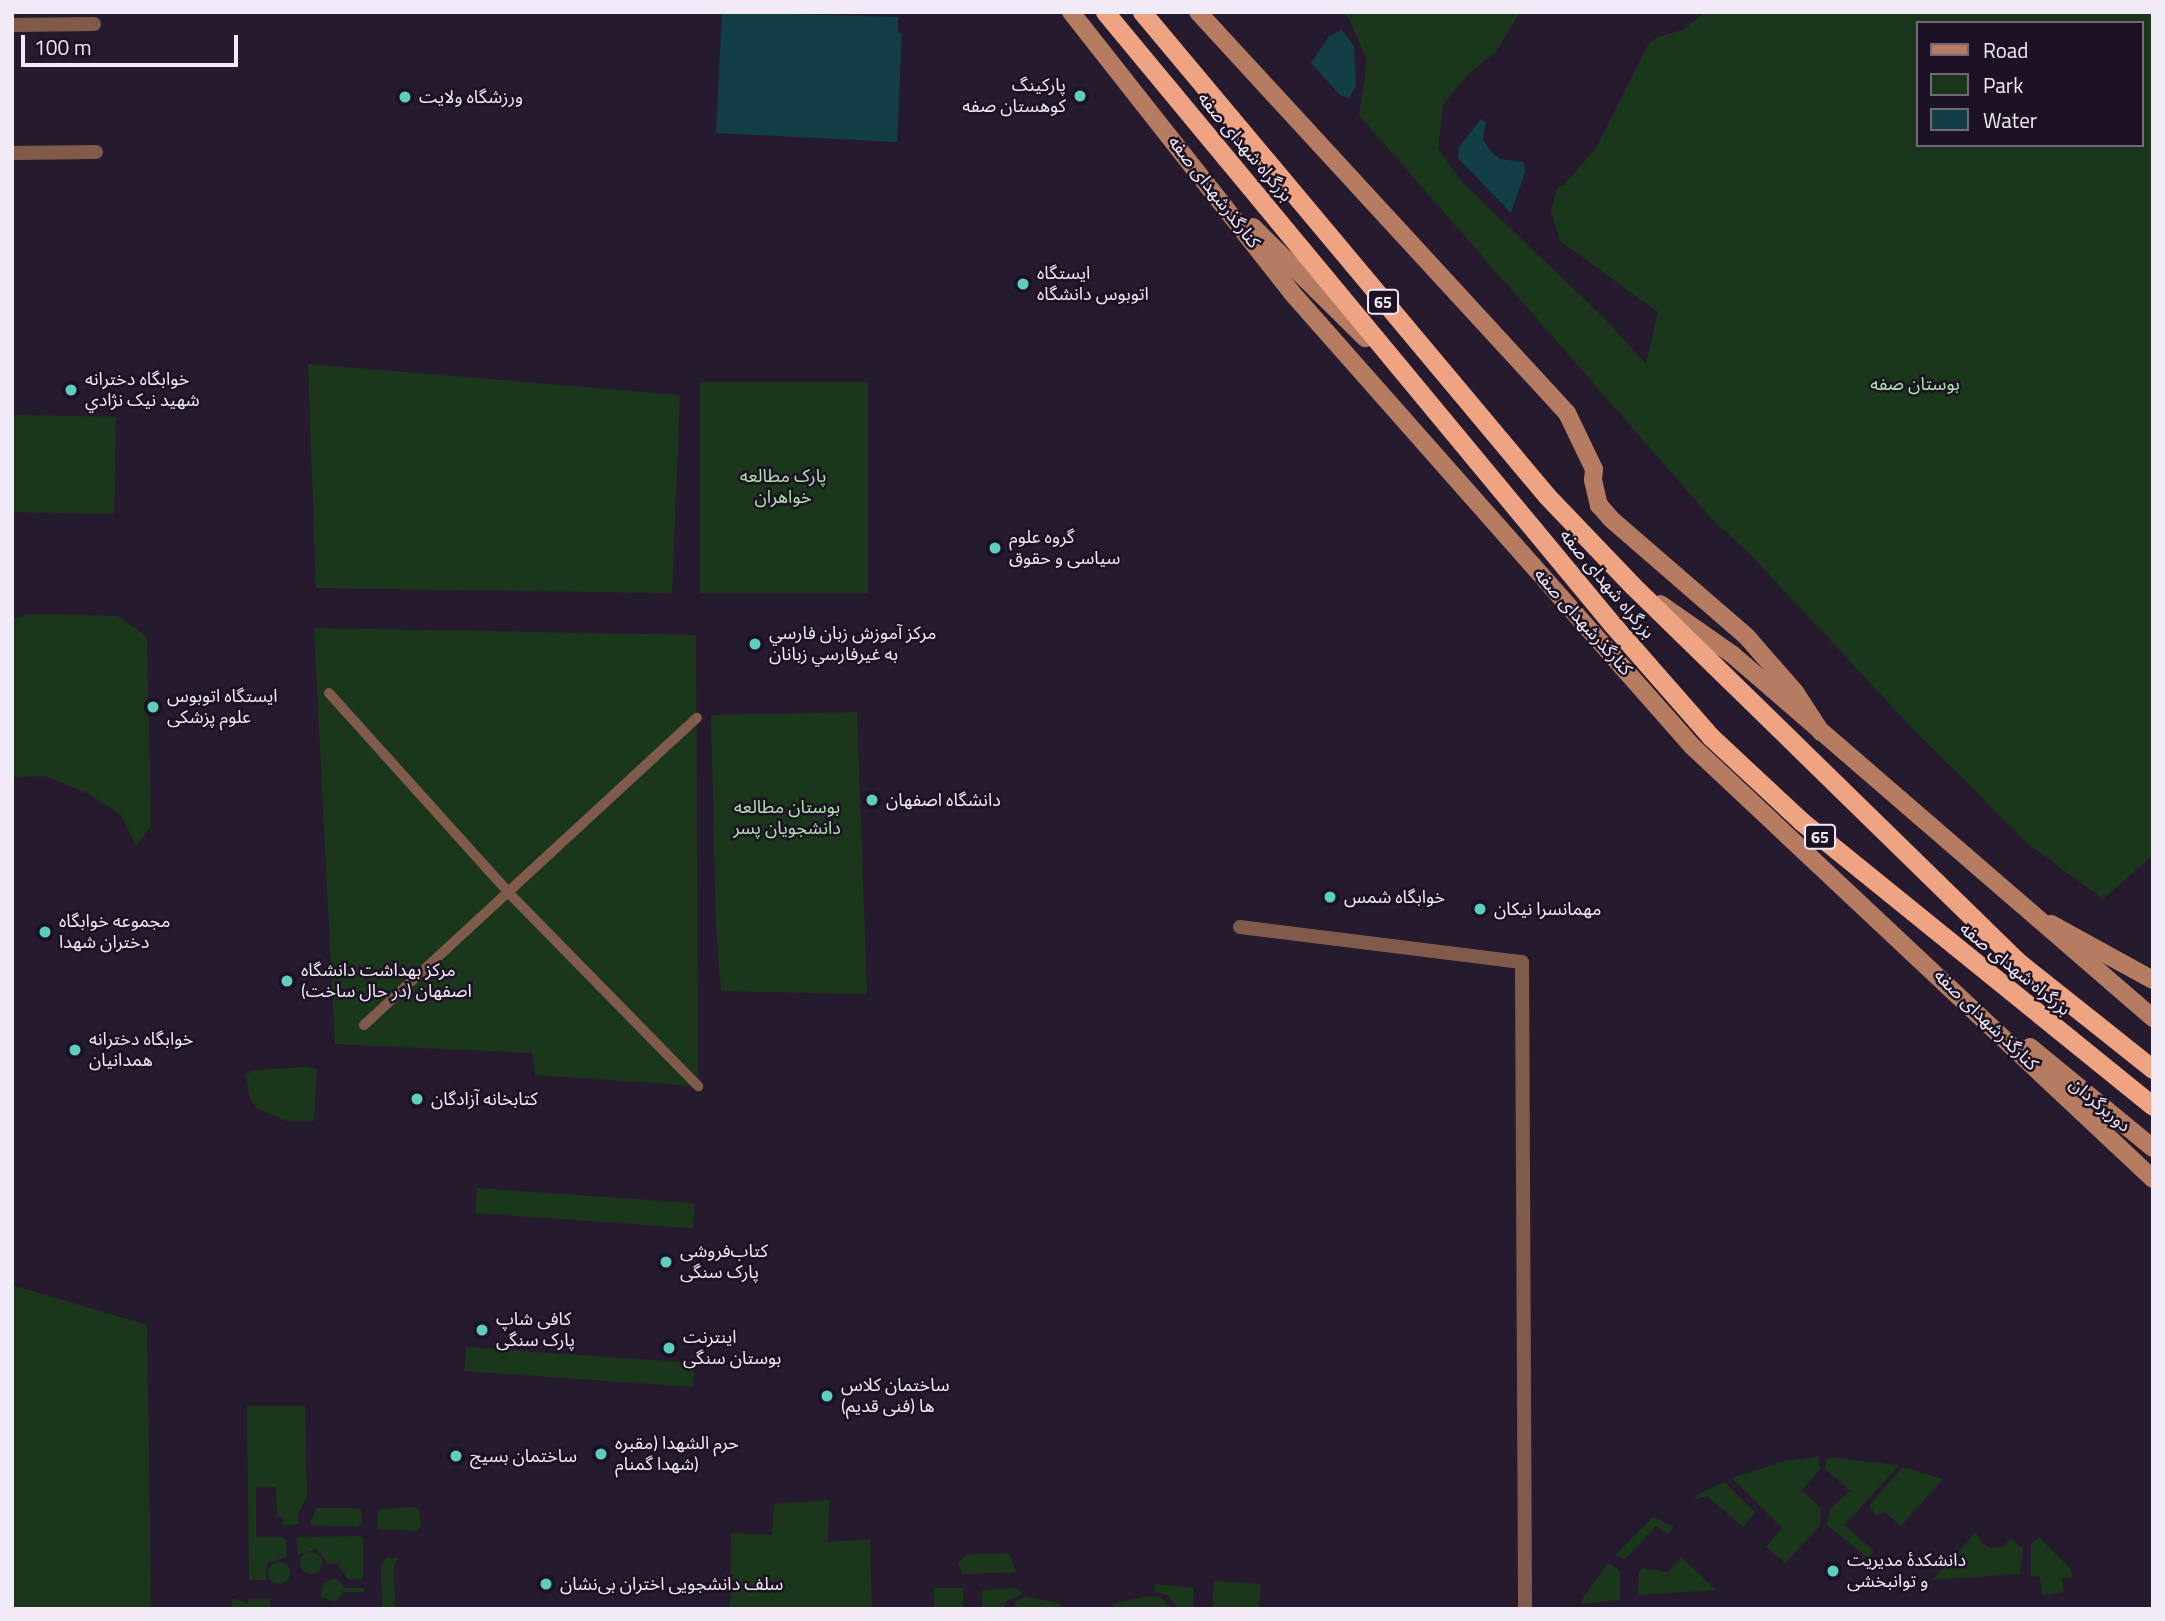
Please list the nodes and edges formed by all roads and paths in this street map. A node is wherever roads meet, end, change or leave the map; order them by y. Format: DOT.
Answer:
graph roads {
  1 [pos="1071,12"];
  2 [pos="1080,12"];
  3 [pos="1105,12"];
  4 [pos="1142,12"];
  5 [pos="1198,12"];
  6 [pos="94,24"];
  7 [pos="12,25"];
  8 [pos="96,152"];
  9 [pos="12,153"];
  10 [pos="1185,156"];
  11 [pos="1201,175"];
  12 [pos="1446,423"];
  13 [pos="1632,585"];
  14 [pos="329,694"];
  15 [pos="697,718"];
  16 [pos="1821,732"];
  17 [pos="508,892"];
  18 [pos="2026,911"];
  19 [pos="1240,927"];
  20 [pos="1917,954"];
  21 [pos="2148,976"];
  22 [pos="2153,1018"];
  23 [pos="364,1025"];
  24 [pos="2153,1069"];
  25 [pos="698,1086"];
  26 [pos="2153,1106"];
  27 [pos="2153,1148"];
  28 [pos="2153,1179"];
  29 [pos="1525,1609"];
  1 -- 10 [label="main road, کنارگذرشهدای صفه"];
  2 -- 10 [label="main road"];
  3 -- 12 [label="highway, بزرگراه شهدای صفه / 65"];
  4 -- 13 [label="highway, بزرگراه شهدای صفه / 65"];
  5 -- 16 [label="main road"];
  6 -- 7 [label="street"];
  8 -- 9 [label="street"];
  10 -- 11 [label="main road, کنارگذرشهدای صفه"];
  11 -- 12 [label="main road"];
  11 -- 20 [label="main road, کنارگذرشهدای صفه"];
  12 -- 26 [label="highway, بزرگراه شهدای صفه / 65"];
  13 -- 16 [label="main road"];
  13 -- 24 [label="highway, بزرگراه شهدای صفه / 65"];
  14 -- 17 [label="street"];
  15 -- 17 [label="street"];
  16 -- 18 [label="main road"];
  17 -- 23 [label="street"];
  17 -- 25 [label="street"];
  18 -- 21 [label="main road"];
  18 -- 22 [label="main road"];
  19 -- 29 [label="street"];
  20 -- 27 [label="main road, دوربرگردان"];
  20 -- 28 [label="main road, کنارگذرشهدای صفه"];
}
